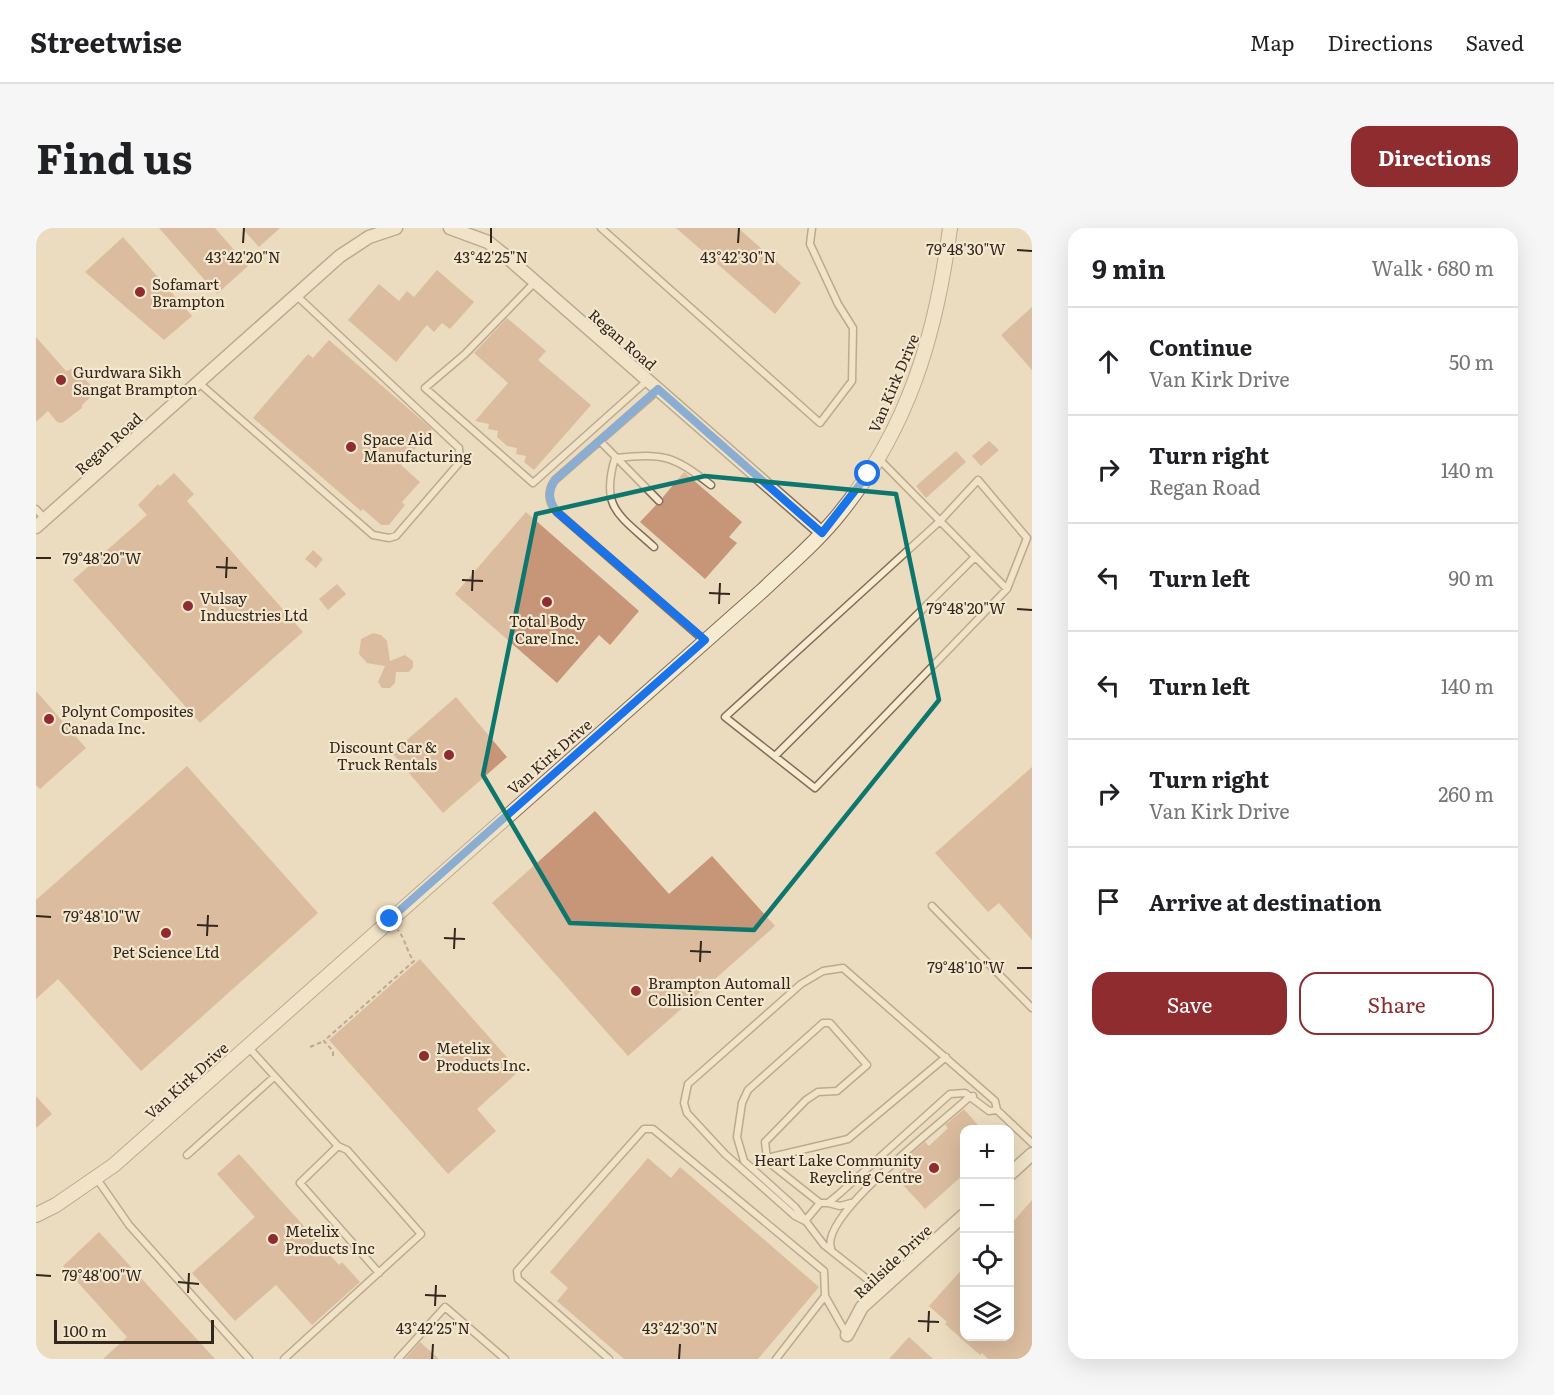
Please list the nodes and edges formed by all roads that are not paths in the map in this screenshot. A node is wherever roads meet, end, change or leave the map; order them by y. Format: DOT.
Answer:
graph roads {
  1 [pos="396,228"];
  2 [pos="450,228"];
  3 [pos="601,228"];
  4 [pos="812,228"];
  5 [pos="950,228"];
  6 [pos="535,281"];
  7 [pos="297,296"];
  8 [pos="648,380"];
  9 [pos="200,383"];
  10 [pos="658,389"];
  11 [pos="600,441"];
  12 [pos="615,458"];
  13 [pos="877,458"];
  14 [pos="711,485"];
  15 [pos="659,501"];
  16 [pos="36,509"];
  17 [pos="940,521"];
  18 [pos="41,523"];
  19 [pos="822,533"];
  20 [pos="654,547"];
  21 [pos="975,557"];
  22 [pos="1007,590"];
  23 [pos="705,640"];
  24 [pos="775,756"];
  25 [pos="932,906"];
  26 [pos="1032,1008"];
  27 [pos="248,1047"];
  28 [pos="946,1057"];
  29 [pos="274,1077"];
  30 [pos="973,1096"];
  31 [pos="997,1110"];
  32 [pos="1032,1143"];
  33 [pos="338,1146"];
  34 [pos="1032,1154"];
  35 [pos="187,1155"];
  36 [pos="767,1158"];
  37 [pos="1014,1170"];
  38 [pos="97,1179"];
  39 [pos="820,1203"];
  40 [pos="828,1203"];
  41 [pos="851,1203"];
  42 [pos="36,1215"];
  43 [pos="960,1219"];
  44 [pos="805,1221"];
  45 [pos="831,1248"];
  46 [pos="379,1273"];
  47 [pos="881,1290"];
  48 [pos="825,1296"];
  49 [pos="847,1335"];
  50 [pos="249,1359"];
  51 [pos="284,1359"];
  52 [pos="398,1359"];
  53 [pos="505,1359"];
  54 [pos="609,1359"];
  55 [pos="776,1359"];
  1 -- 7 [label="street, Regan Road"];
  2 -- 6 [label="street, Regan Road"];
  3 -- 4 [label="lane"];
  5 -- 13 [label="street, Van Kirk Drive"];
  6 -- 8 [label="street, Regan Road"];
  6 -- 8 [label="lane"];
  7 -- 9 [label="street, Regan Road"];
  7 -- 9 [label="lane"];
  8 -- 10 [label="street, Regan Road"];
  9 -- 18 [label="street, Regan Road"];
  10 -- 11 [label="lane"];
  10 -- 19 [label="street, Regan Road"];
  11 -- 12 [label="lane"];
  11 -- 23 [label="lane"];
  12 -- 14 [label="lane"];
  12 -- 15 [label="lane"];
  12 -- 20 [label="lane"];
  13 -- 17 [label="lane"];
  13 -- 19 [label="street, Van Kirk Drive"];
  16 -- 18 [label="lane"];
  17 -- 21 [label="lane"];
  17 -- 22 [label="lane"];
  17 -- 24 [label="lane"];
  19 -- 23 [label="street, Van Kirk Drive"];
  21 -- 22 [label="lane"];
  21 -- 24 [label="lane"];
  22 -- 24 [label="lane"];
  23 -- 27 [label="street, Van Kirk Drive"];
  25 -- 26 [label="lane"];
  27 -- 29 [label="lane"];
  27 -- 38 [label="street, Van Kirk Drive"];
  28 -- 31 [label="lane"];
  28 -- 36 [label="lane"];
  28 -- 44 [label="lane"];
  29 -- 33 [label="lane"];
  29 -- 35 [label="lane"];
  30 -- 31 [label="lane"];
  30 -- 40 [label="lane"];
  30 -- 41 [label="lane"];
  31 -- 32 [label="lane"];
  33 -- 46 [label="lane"];
  33 -- 46 [label="lane"];
  34 -- 37 [label="street"];
  36 -- 39 [label="lane"];
  36 -- 44 [label="lane"];
  38 -- 42 [label="street, Van Kirk Drive"];
  38 -- 50 [label="lane"];
  39 -- 40 [label="lane"];
  39 -- 44 [label="lane"];
  40 -- 41 [label="lane"];
  41 -- 45 [label="lane"];
  43 -- 47 [label="street, Railside Drive"];
  44 -- 45 [label="lane"];
  45 -- 47 [label="lane"];
  46 -- 51 [label="lane"];
  47 -- 49 [label="street, Railside Drive"];
  48 -- 49 [label="lane"];
  48 -- 54 [label="lane"];
  48 -- 55 [label="lane"];
  52 -- 53 [label="lane"];
}
